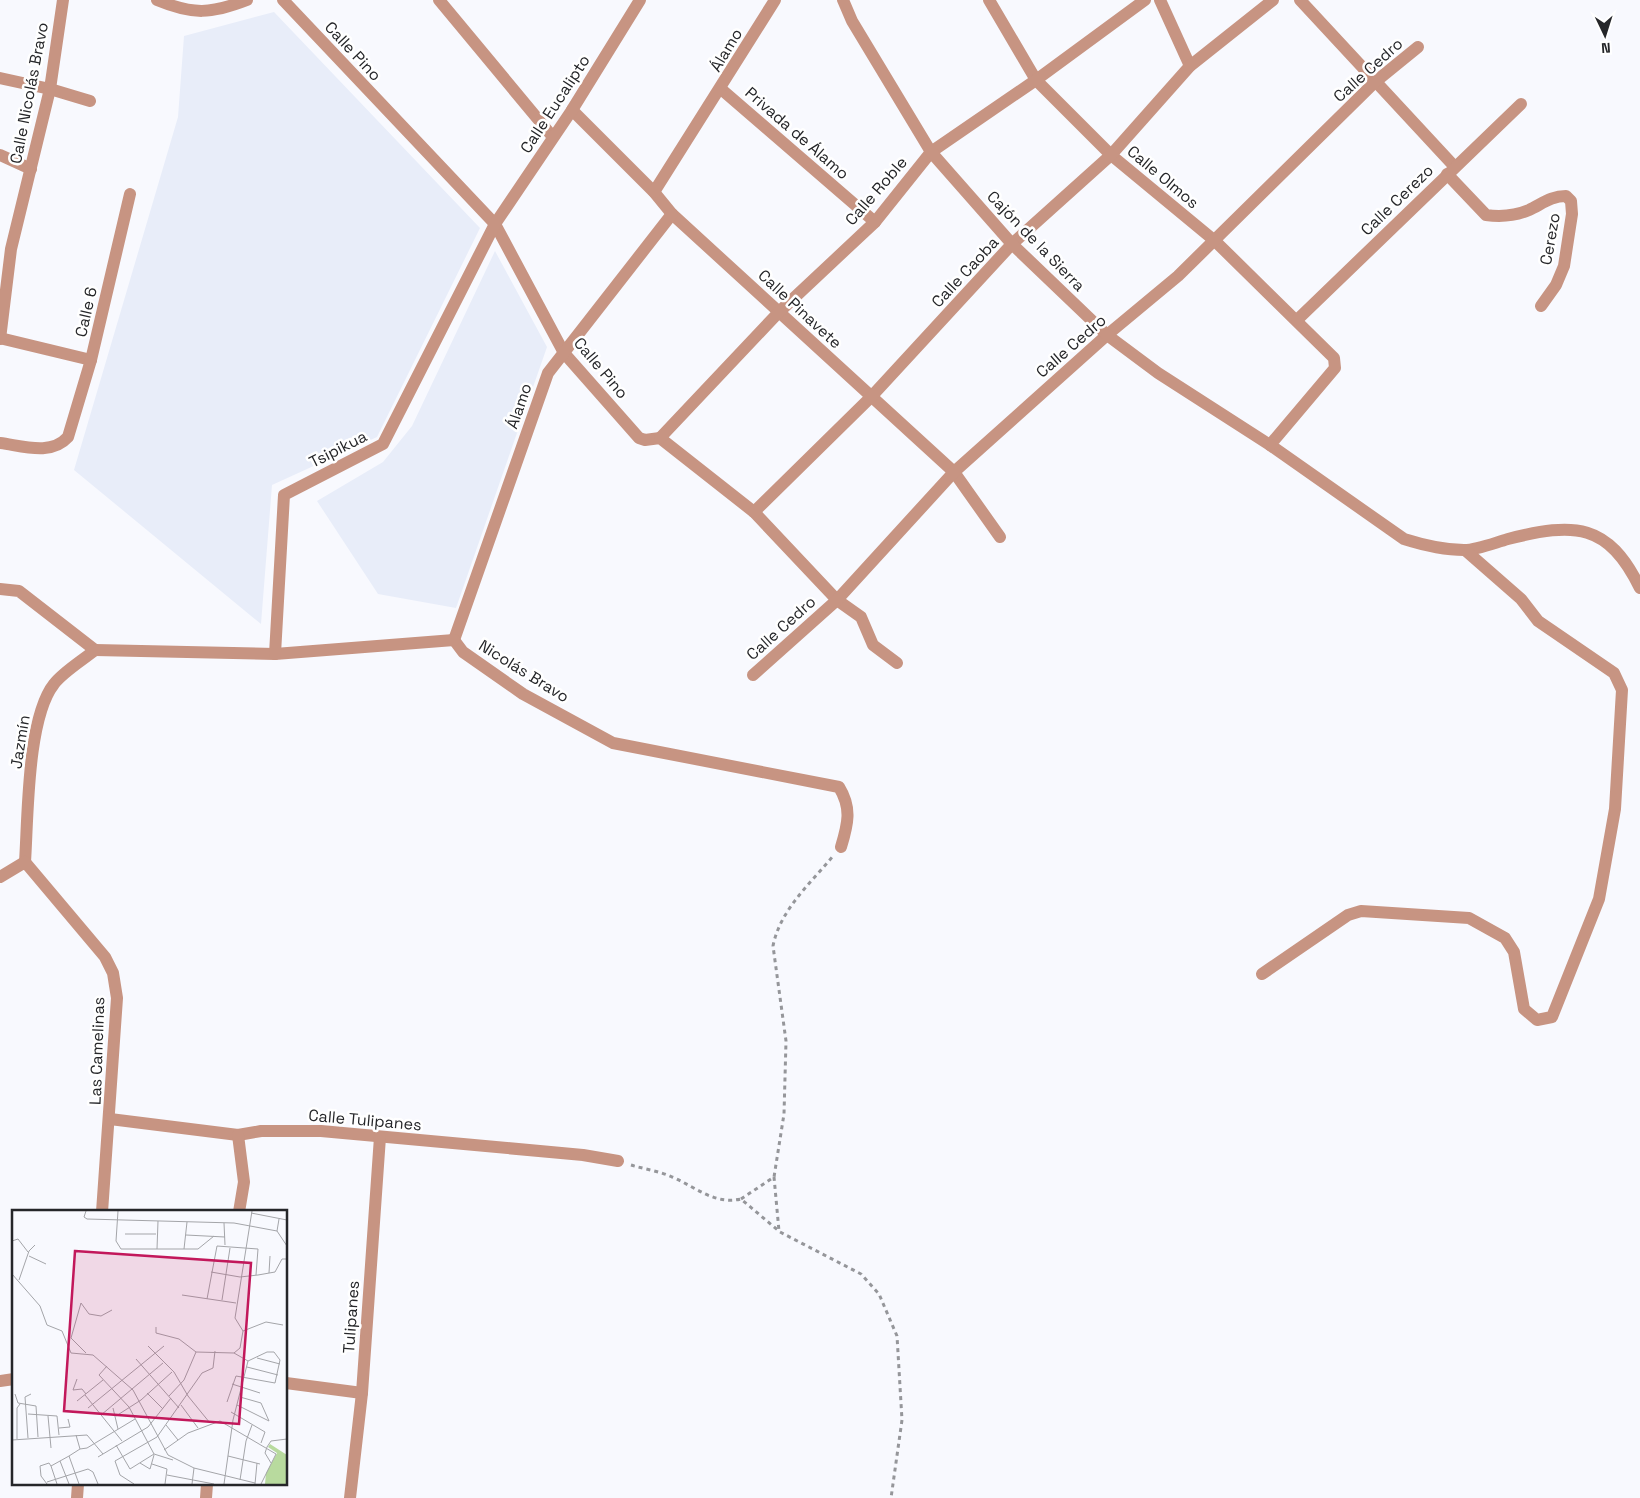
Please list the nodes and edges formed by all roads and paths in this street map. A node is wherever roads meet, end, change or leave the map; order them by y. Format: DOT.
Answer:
graph roads {
  1 [pos="63,0"];
  2 [pos="157,0"];
  3 [pos="247,0"];
  4 [pos="283,0"];
  5 [pos="439,0"];
  6 [pos="640,0"];
  7 [pos="775,0"];
  8 [pos="843,0"];
  9 [pos="989,0"];
  10 [pos="1145,0"];
  11 [pos="1160,0"];
  12 [pos="1273,0"];
  13 [pos="1300,0"];
  14 [pos="1418,48"];
  15 [pos="1190,66"];
  16 [pos="0,78"];
  17 [pos="1036,80"];
  18 [pos="1375,82"];
  19 [pos="50,88"];
  20 [pos="721,89"];
  21 [pos="90,100"];
  22 [pos="1521,104"];
  23 [pos="572,110"];
  24 [pos="552,136"];
  25 [pos="931,152"];
  26 [pos="0,154"];
  27 [pos="1111,155"];
  28 [pos="31,169"];
  29 [pos="1450,170"];
  30 [pos="654,192"];
  31 [pos="130,194"];
  32 [pos="672,214"];
  33 [pos="874,222"];
  34 [pos="495,224"];
  35 [pos="1215,241"];
  36 [pos="1012,244"];
  37 [pos="5,248"];
  38 [pos="1541,306"];
  39 [pos="779,312"];
  40 [pos="1296,320"];
  41 [pos="1107,335"];
  42 [pos="0,339"];
  43 [pos="564,352"];
  44 [pos="91,360"];
  45 [pos="871,397"];
  46 [pos="660,438"];
  47 [pos="0,443"];
  48 [pos="1270,445"];
  49 [pos="954,472"];
  50 [pos="754,512"];
  51 [pos="1000,537"];
  52 [pos="1465,550"];
  53 [pos="1640,588"];
  54 [pos="0,589"];
  55 [pos="837,600"];
  56 [pos="454,640"];
  57 [pos="95,650"];
  58 [pos="275,654"];
  59 [pos="897,663"];
  60 [pos="752,675"];
  61 [pos="841,847"];
  62 [pos="25,862"];
  63 [pos="0,877"];
  64 [pos="1262,974"];
  65 [pos="110,1119"];
  66 [pos="238,1135"];
  67 [pos="380,1137"];
  68 [pos="618,1161"];
  69 [pos="774,1177"];
  70 [pos="741,1199"];
  71 [pos="102,1210"];
  72 [pos="239,1210"];
  73 [pos="780,1232"];
  74 [pos="288,1383"];
  75 [pos="362,1393"];
  76 [pos="350,1498"];
  77 [pos="891,1498"];
  1 -- 19 [label="street, Calle Nicolás Bravo"];
  2 -- 3 [label="street"];
  4 -- 34 [label="street, Calle Pino"];
  5 -- 24 [label="street"];
  6 -- 23 [label="street, Calle Eucalipto"];
  7 -- 20 [label="street, Álamo"];
  8 -- 25 [label="street, Cajón de la Sierra"];
  9 -- 17 [label="street, Calle Olmos"];
  10 -- 17 [label="street, Calle Roble"];
  11 -- 15 [label="street"];
  12 -- 15 [label="street, Calle Caoba"];
  13 -- 18 [label="street"];
  14 -- 18 [label="street, Calle Cedro"];
  15 -- 27 [label="street, Calle Caoba"];
  16 -- 19 [label="street"];
  17 -- 25 [label="street, Calle Roble"];
  17 -- 27 [label="street, Calle Olmos"];
  18 -- 29 [label="street"];
  18 -- 35 [label="street, Calle Cedro"];
  19 -- 21 [label="street"];
  19 -- 28 [label="street, Calle Nicolás Bravo"];
  20 -- 30 [label="street, Álamo"];
  20 -- 33 [label="street, Privada de Álamo"];
  22 -- 29 [label="street, Calle Cerezo"];
  23 -- 24 [label="street, Calle Eucalipto"];
  23 -- 30 [label="street, Calle Pinavete"];
  24 -- 34 [label="street, Calle Eucalipto"];
  25 -- 33 [label="street, Calle Roble"];
  25 -- 36 [label="street, Cajón de la Sierra"];
  26 -- 28 [label="street"];
  27 -- 35 [label="street, Calle Olmos"];
  27 -- 36 [label="street, Calle Caoba"];
  28 -- 37 [label="street, Calle Nicolás Bravo"];
  29 -- 38 [label="street, Cerezo"];
  29 -- 40 [label="street, Calle Cerezo"];
  30 -- 32 [label="street, Calle Pinavete"];
  31 -- 44 [label="street, Calle 6"];
  32 -- 39 [label="street, Calle Pinavete"];
  32 -- 43 [label="street, Álamo"];
  33 -- 39 [label="street, Calle Roble"];
  34 -- 43 [label="street, Calle Pino"];
  34 -- 58 [label="street, Tsipikua"];
  35 -- 40 [label="street, Calle Olmos"];
  35 -- 41 [label="street, Calle Cedro"];
  36 -- 41 [label="street, Cajón de la Sierra"];
  36 -- 45 [label="street, Calle Caoba"];
  37 -- 42 [label="street, Calle Nicolás Bravo"];
  39 -- 45 [label="street, Calle Pinavete"];
  39 -- 46 [label="street, Calle Roble"];
  40 -- 48 [label="street, Calle Olmos"];
  41 -- 48 [label="street, Cajón de la Sierra"];
  41 -- 49 [label="street, Calle Cedro"];
  42 -- 44 [label="street"];
  43 -- 46 [label="street, Calle Pino"];
  43 -- 56 [label="street, Álamo"];
  44 -- 47 [label="street, Calle 6"];
  45 -- 49 [label="street, Calle Pinavete"];
  45 -- 50 [label="street, Calle Caoba"];
  46 -- 50 [label="street"];
  48 -- 52 [label="street, Cajón de la Sierra"];
  49 -- 51 [label="street, Calle Pinavete"];
  49 -- 55 [label="street, Calle Cedro"];
  50 -- 55 [label="street"];
  52 -- 53 [label="street"];
  52 -- 64 [label="street"];
  54 -- 57 [label="street"];
  55 -- 59 [label="street"];
  55 -- 60 [label="street, Calle Cedro"];
  56 -- 58 [label="street"];
  56 -- 61 [label="street, Nicolás Bravo"];
  57 -- 58 [label="street"];
  57 -- 62 [label="street, Jazmín"];
  61 -- 69 [label="path"];
  62 -- 63 [label="street"];
  62 -- 65 [label="street, Las Camelinas"];
  65 -- 66 [label="street, Calle Tulipanes"];
  65 -- 71 [label="street, Las Camelinas"];
  66 -- 67 [label="street, Calle Tulipanes"];
  66 -- 72 [label="street"];
  67 -- 68 [label="street, Calle Tulipanes"];
  67 -- 75 [label="street, Tulipanes"];
  68 -- 70 [label="path"];
  69 -- 70 [label="path"];
  69 -- 73 [label="path"];
  70 -- 73 [label="path"];
  73 -- 77 [label="path"];
  74 -- 75 [label="street"];
  75 -- 76 [label="street, Tulipanes"];
}
